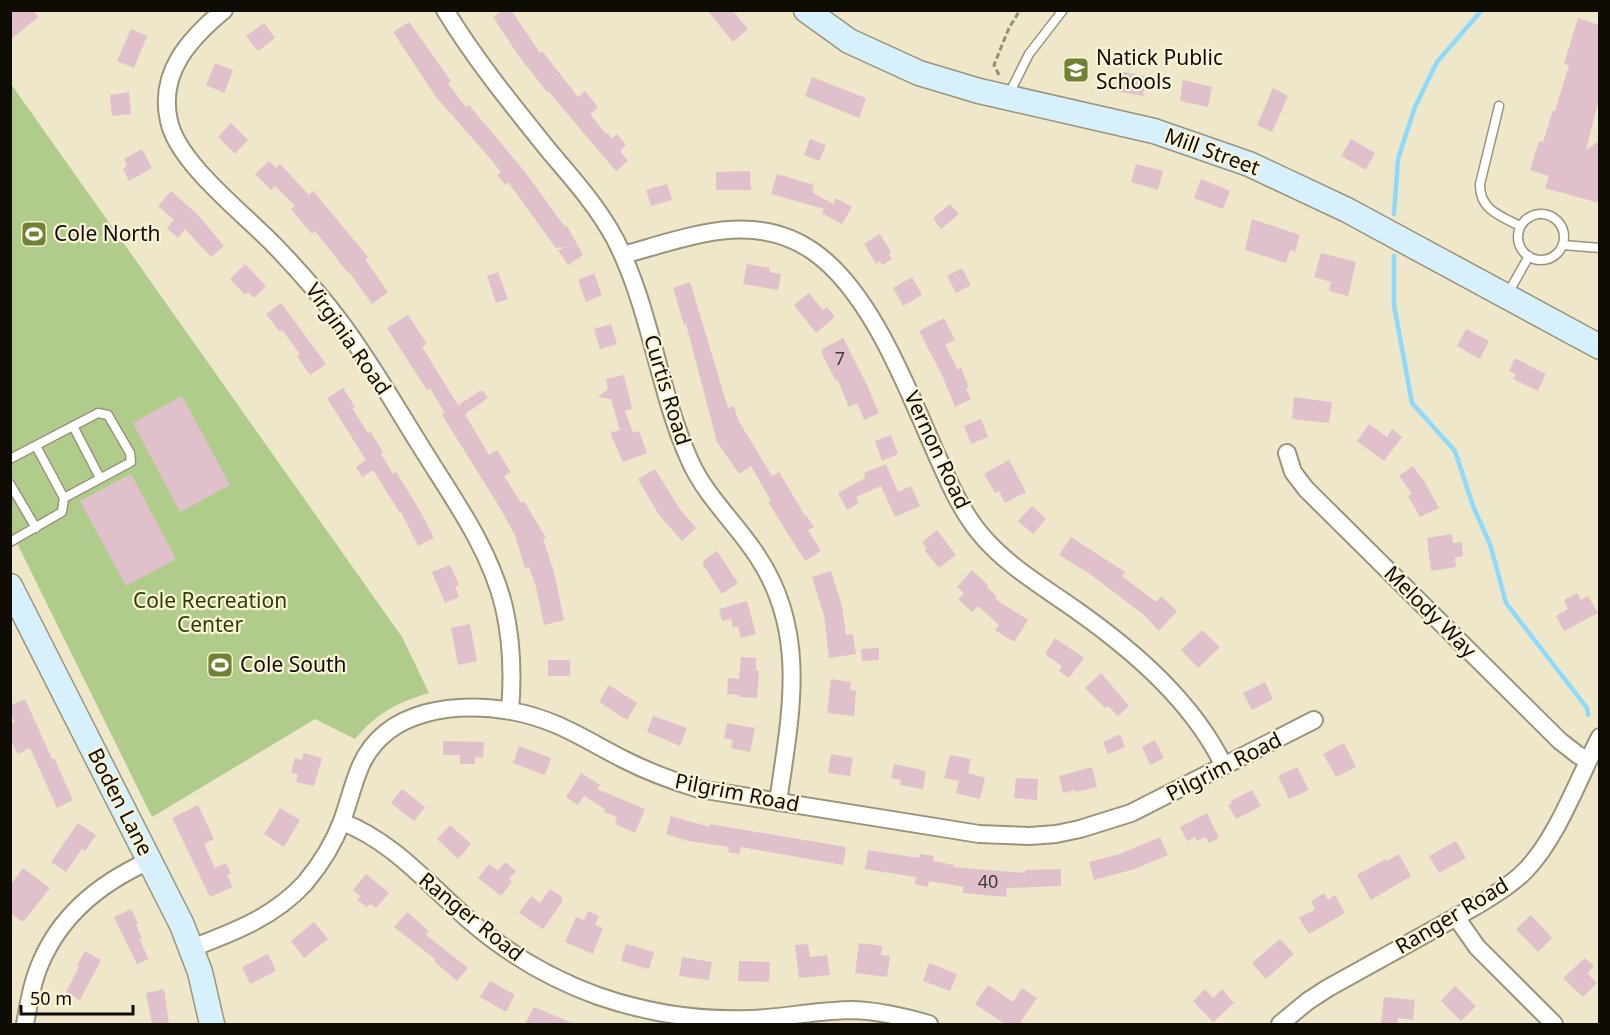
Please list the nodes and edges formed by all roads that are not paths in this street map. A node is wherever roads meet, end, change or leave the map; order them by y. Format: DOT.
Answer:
graph roads {
  1 [pos="224,10"];
  2 [pos="445,10"];
  3 [pos="806,10"];
  4 [pos="1063,10"];
  5 [pos="1008,98"];
  6 [pos="1499,106"];
  7 [pos="1520,226"];
  8 [pos="1563,245"];
  9 [pos="1599,248"];
  10 [pos="623,255"];
  11 [pos="1529,256"];
  12 [pos="1505,297"];
  13 [pos="1599,347"];
  14 [pos="73,426"];
  15 [pos="36,446"];
  16 [pos="1287,453"];
  17 [pos="10,459"];
  18 [pos="100,478"];
  19 [pos="10,484"];
  20 [pos="64,498"];
  21 [pos="36,528"];
  22 [pos="10,542"];
  23 [pos="10,586"];
  24 [pos="510,711"];
  25 [pos="1314,720"];
  26 [pos="1599,737"];
  27 [pos="1588,760"];
  28 [pos="1224,766"];
  29 [pos="778,802"];
  30 [pos="342,822"];
  31 [pos="150,861"];
  32 [pos="1456,917"];
  33 [pos="192,948"];
  34 [pos="751,1022"];
  35 [pos="25,1024"];
  36 [pos="212,1024"];
  37 [pos="929,1024"];
  38 [pos="1280,1024"];
  39 [pos="1554,1024"];
  1 -- 24 [label="street, Virginia Road"];
  2 -- 10 [label="street, Curtis Road"];
  3 -- 5 [label="street, Mill Street"];
  4 -- 5 [label="lane"];
  5 -- 12 [label="street, Mill Street"];
  6 -- 7 [label="lane"];
  7 -- 8 [label="lane"];
  7 -- 11 [label="lane"];
  8 -- 9 [label="lane"];
  8 -- 11 [label="lane"];
  10 -- 28 [label="street, Vernon Road"];
  10 -- 29 [label="street, Curtis Road"];
  11 -- 12 [label="lane"];
  12 -- 13 [label="street, Mill Street"];
  14 -- 15 [label="lane"];
  14 -- 18 [label="lane"];
  14 -- 18 [label="lane"];
  15 -- 17 [label="lane"];
  15 -- 20 [label="lane"];
  16 -- 27 [label="street, Melody Way"];
  18 -- 20 [label="lane"];
  19 -- 21 [label="lane"];
  20 -- 21 [label="lane"];
  21 -- 22 [label="lane"];
  23 -- 31 [label="street, Boden Lane"];
  24 -- 29 [label="street, Pilgrim Road"];
  24 -- 30 [label="street, Pilgrim Road"];
  25 -- 28 [label="street, Pilgrim Road"];
  26 -- 27 [label="street, Ranger Road"];
  27 -- 32 [label="street, Ranger Road"];
  28 -- 29 [label="street, Pilgrim Road"];
  30 -- 33 [label="street, Pilgrim Road"];
  30 -- 34 [label="street, Ranger Road"];
  31 -- 33 [label="street, Boden Lane"];
  31 -- 35 [label="street"];
  32 -- 38 [label="street, Ranger Road"];
  32 -- 39 [label="street"];
  33 -- 36 [label="street, Boden Lane"];
  34 -- 37 [label="street, Ranger Road"];
}
